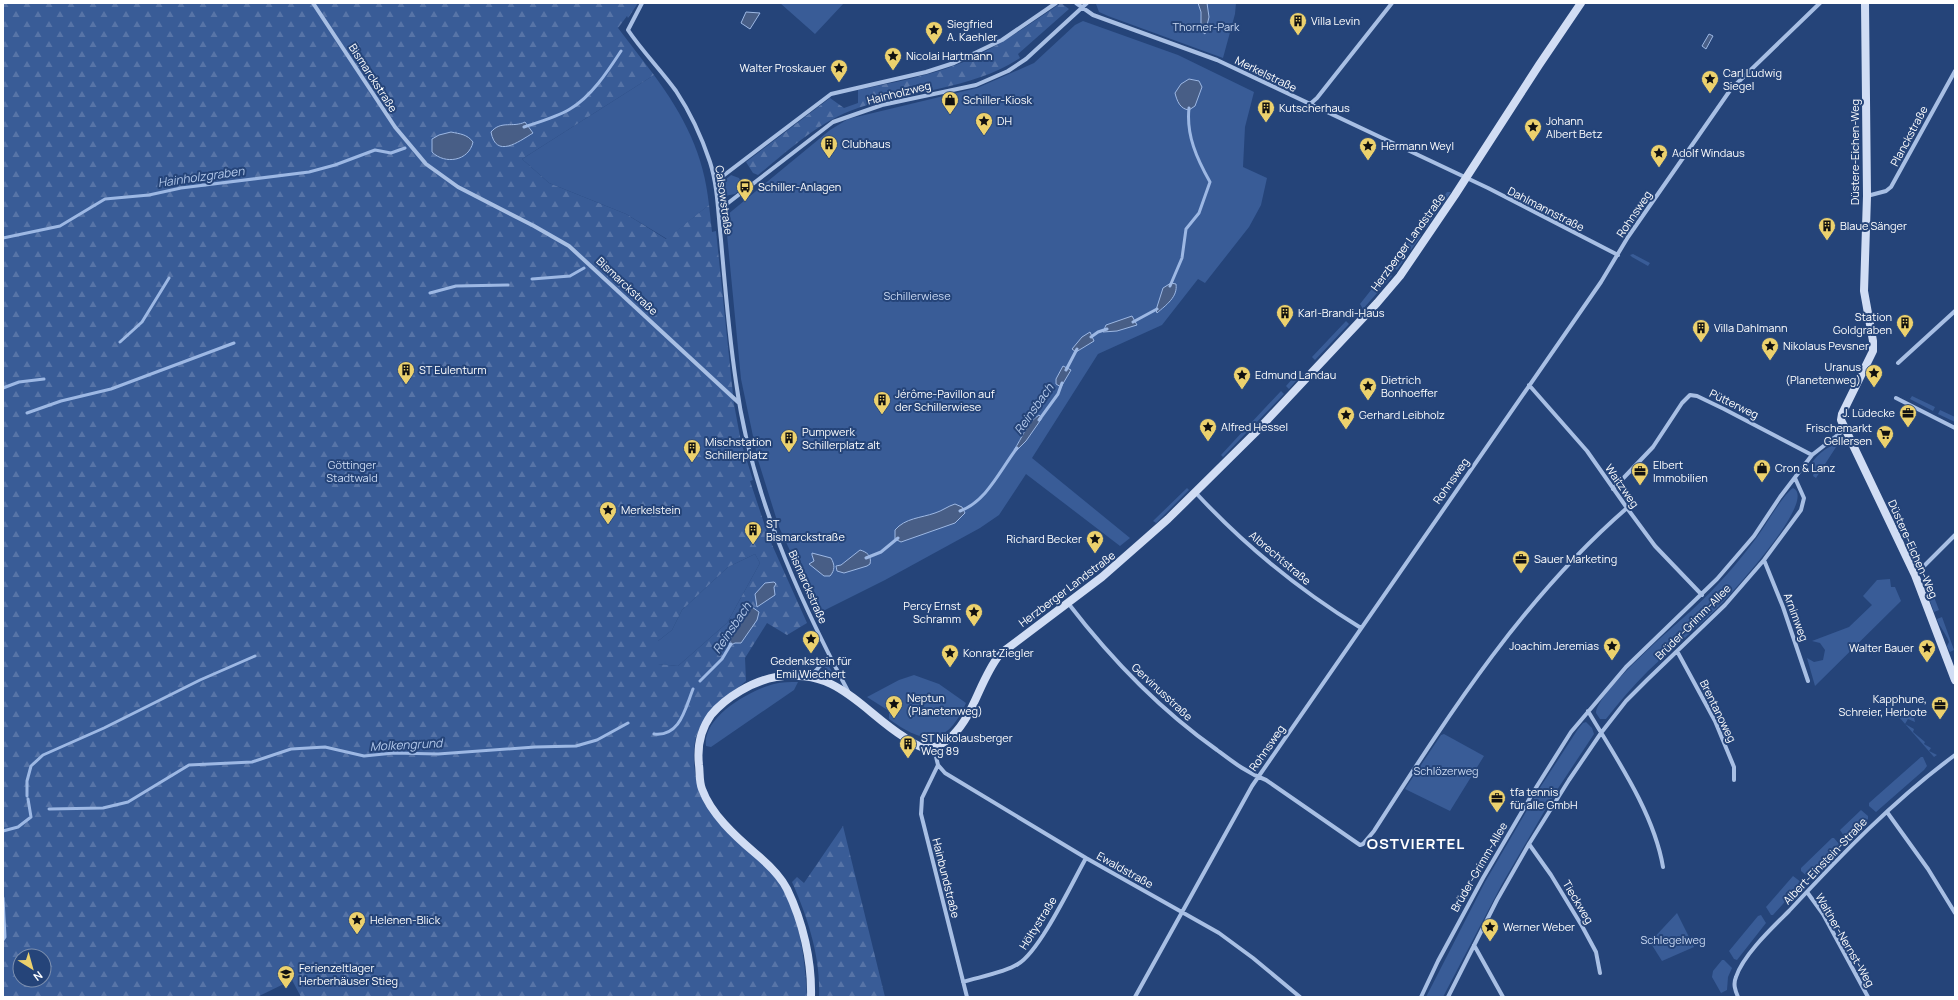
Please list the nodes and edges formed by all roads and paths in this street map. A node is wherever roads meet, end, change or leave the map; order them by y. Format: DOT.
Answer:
graph roads {
  1 [pos="313,3"];
  2 [pos="642,3"];
  3 [pos="1056,3"];
  4 [pos="1076,3"];
  5 [pos="1087,3"];
  6 [pos="1392,3"];
  7 [pos="1581,3"];
  8 [pos="1820,3"];
  9 [pos="1865,3"];
  10 [pos="1081,8"];
  11 [pos="1955,71"];
  12 [pos="1309,105"];
  13 [pos="1466,179"];
  14 [pos="715,182"];
  15 [pos="1867,196"];
  16 [pos="718,210"];
  17 [pos="1618,256"];
  18 [pos="1955,311"];
  19 [pos="1898,363"];
  20 [pos="1529,385"];
  21 [pos="1896,398"];
  22 [pos="739,403"];
  23 [pos="1955,428"];
  24 [pos="1844,430"];
  25 [pos="1812,455"];
  26 [pos="1795,478"];
  27 [pos="1614,489"];
  28 [pos="1196,492"];
  29 [pos="1627,508"];
  30 [pos="1955,535"];
  31 [pos="1764,560"];
  32 [pos="1915,575"];
  33 [pos="1702,595"];
  34 [pos="1068,603"];
  35 [pos="1361,628"];
  36 [pos="1677,651"];
  37 [pos="829,656"];
  38 [pos="810,677"];
  39 [pos="1955,680"];
  40 [pos="1808,682"];
  41 [pos="850,695"];
  42 [pos="1588,711"];
  43 [pos="1600,732"];
  44 [pos="934,748"];
  45 [pos="1955,755"];
  46 [pos="938,765"];
  47 [pos="1258,777"];
  48 [pos="1734,780"];
  49 [pos="1887,812"];
  50 [pos="1529,844"];
  51 [pos="1086,858"];
  52 [pos="1663,867"];
  53 [pos="1807,892"];
  54 [pos="1182,912"];
  55 [pos="1955,912"];
  56 [pos="1474,945"];
  57 [pos="1600,974"];
  58 [pos="962,982"];
  59 [pos="1294,995"];
  60 [pos="811,997"];
  61 [pos="967,997"];
  62 [pos="1135,997"];
  63 [pos="1300,997"];
  64 [pos="1421,997"];
  65 [pos="1448,997"];
  66 [pos="1503,997"];
  67 [pos="1738,997"];
  68 [pos="1868,997"];
  1 -- 22 [label="street, Bismarckstraße"];
  2 -- 14 [label="street, Calsowstraße"];
  3 -- 14 [label="street, Hainholzweg"];
  4 -- 10 [label="street, Merkelstraße"];
  5 -- 10 [label="street, Hainholzweg"];
  6 -- 12 [label="street"];
  7 -- 13 [label="street, Herzberger Landstraße"];
  8 -- 17 [label="street, Rohnsweg"];
  9 -- 15 [label="street, Düstere-Eichen-Weg"];
  10 -- 12 [label="street, Merkelstraße"];
  10 -- 16 [label="street, Hainholzweg"];
  11 -- 15 [label="street, Planckstraße"];
  12 -- 13 [label="street, Merkelstraße"];
  13 -- 17 [label="street, Dahlmannstraße"];
  13 -- 28 [label="street, Herzberger Landstraße"];
  14 -- 16 [label="street, Calsowstraße"];
  15 -- 24 [label="street, Düstere-Eichen-Weg"];
  16 -- 22 [label="street, Calsowstraße"];
  17 -- 20 [label="street, Rohnsweg"];
  18 -- 19 [label="street"];
  20 -- 27 [label="street, Waitzweg"];
  20 -- 35 [label="street, Rohnsweg"];
  21 -- 23 [label="street"];
  22 -- 37 [label="street, Bismarckstraße"];
  24 -- 25 [label="street, Brüder-Grimm-Allee"];
  24 -- 32 [label="street, Düstere-Eichen-Weg"];
  25 -- 26 [label="street, Brüder-Grimm-Allee"];
  25 -- 27 [label="street, Pütterweg"];
  26 -- 31 [label="street, Brüder-Grimm-Allee"];
  26 -- 33 [label="street, Brüder-Grimm-Allee"];
  27 -- 29 [label="street, Waitzweg"];
  28 -- 34 [label="street, Herzberger Landstraße"];
  28 -- 35 [label="street, Albrechtstraße"];
  29 -- 33 [label="street, Waitzweg"];
  29 -- 47 [label="street"];
  30 -- 32 [label="street"];
  31 -- 36 [label="street, Brüder-Grimm-Allee"];
  31 -- 40 [label="street, Arnimweg"];
  32 -- 39 [label="street, Düstere-Eichen-Weg"];
  33 -- 42 [label="street, Brüder-Grimm-Allee"];
  34 -- 44 [label="street, Herzberger Landstraße"];
  34 -- 47 [label="street, Gervinusstraße"];
  35 -- 47 [label="street, Rohnsweg"];
  36 -- 43 [label="street, Brüder-Grimm-Allee"];
  36 -- 48 [label="street, Brentanoweg"];
  37 -- 38 [label="street"];
  37 -- 41 [label="street, Bismarckstraße"];
  38 -- 41 [label="street"];
  38 -- 60 [label="street"];
  41 -- 44 [label="street"];
  42 -- 43 [label="street"];
  42 -- 64 [label="street, Brüder-Grimm-Allee"];
  43 -- 50 [label="street, Brüder-Grimm-Allee"];
  43 -- 52 [label="street"];
  44 -- 46 [label="street"];
  45 -- 49 [label="street, Albert-Einstein-Straße"];
  46 -- 51 [label="street, Ewaldstraße"];
  46 -- 58 [label="street, Hainbundstraße"];
  47 -- 54 [label="street, Rohnsweg"];
  49 -- 53 [label="street, Albert-Einstein-Straße"];
  49 -- 55 [label="street"];
  50 -- 56 [label="street, Brüder-Grimm-Allee"];
  50 -- 57 [label="street, Tieckweg"];
  51 -- 54 [label="street, Ewaldstraße"];
  51 -- 58 [label="street, Höltystraße"];
  53 -- 67 [label="street, Albert-Einstein-Straße"];
  53 -- 68 [label="street, Walther-Nernst-Weg"];
  54 -- 59 [label="street, Ewaldstraße"];
  54 -- 62 [label="street, Rohnsweg"];
  56 -- 65 [label="street, Brüder-Grimm-Allee"];
  56 -- 66 [label="street"];
  58 -- 61 [label="street, Hainbundstraße"];
  59 -- 63 [label="street, Ewaldstraße"];
}
